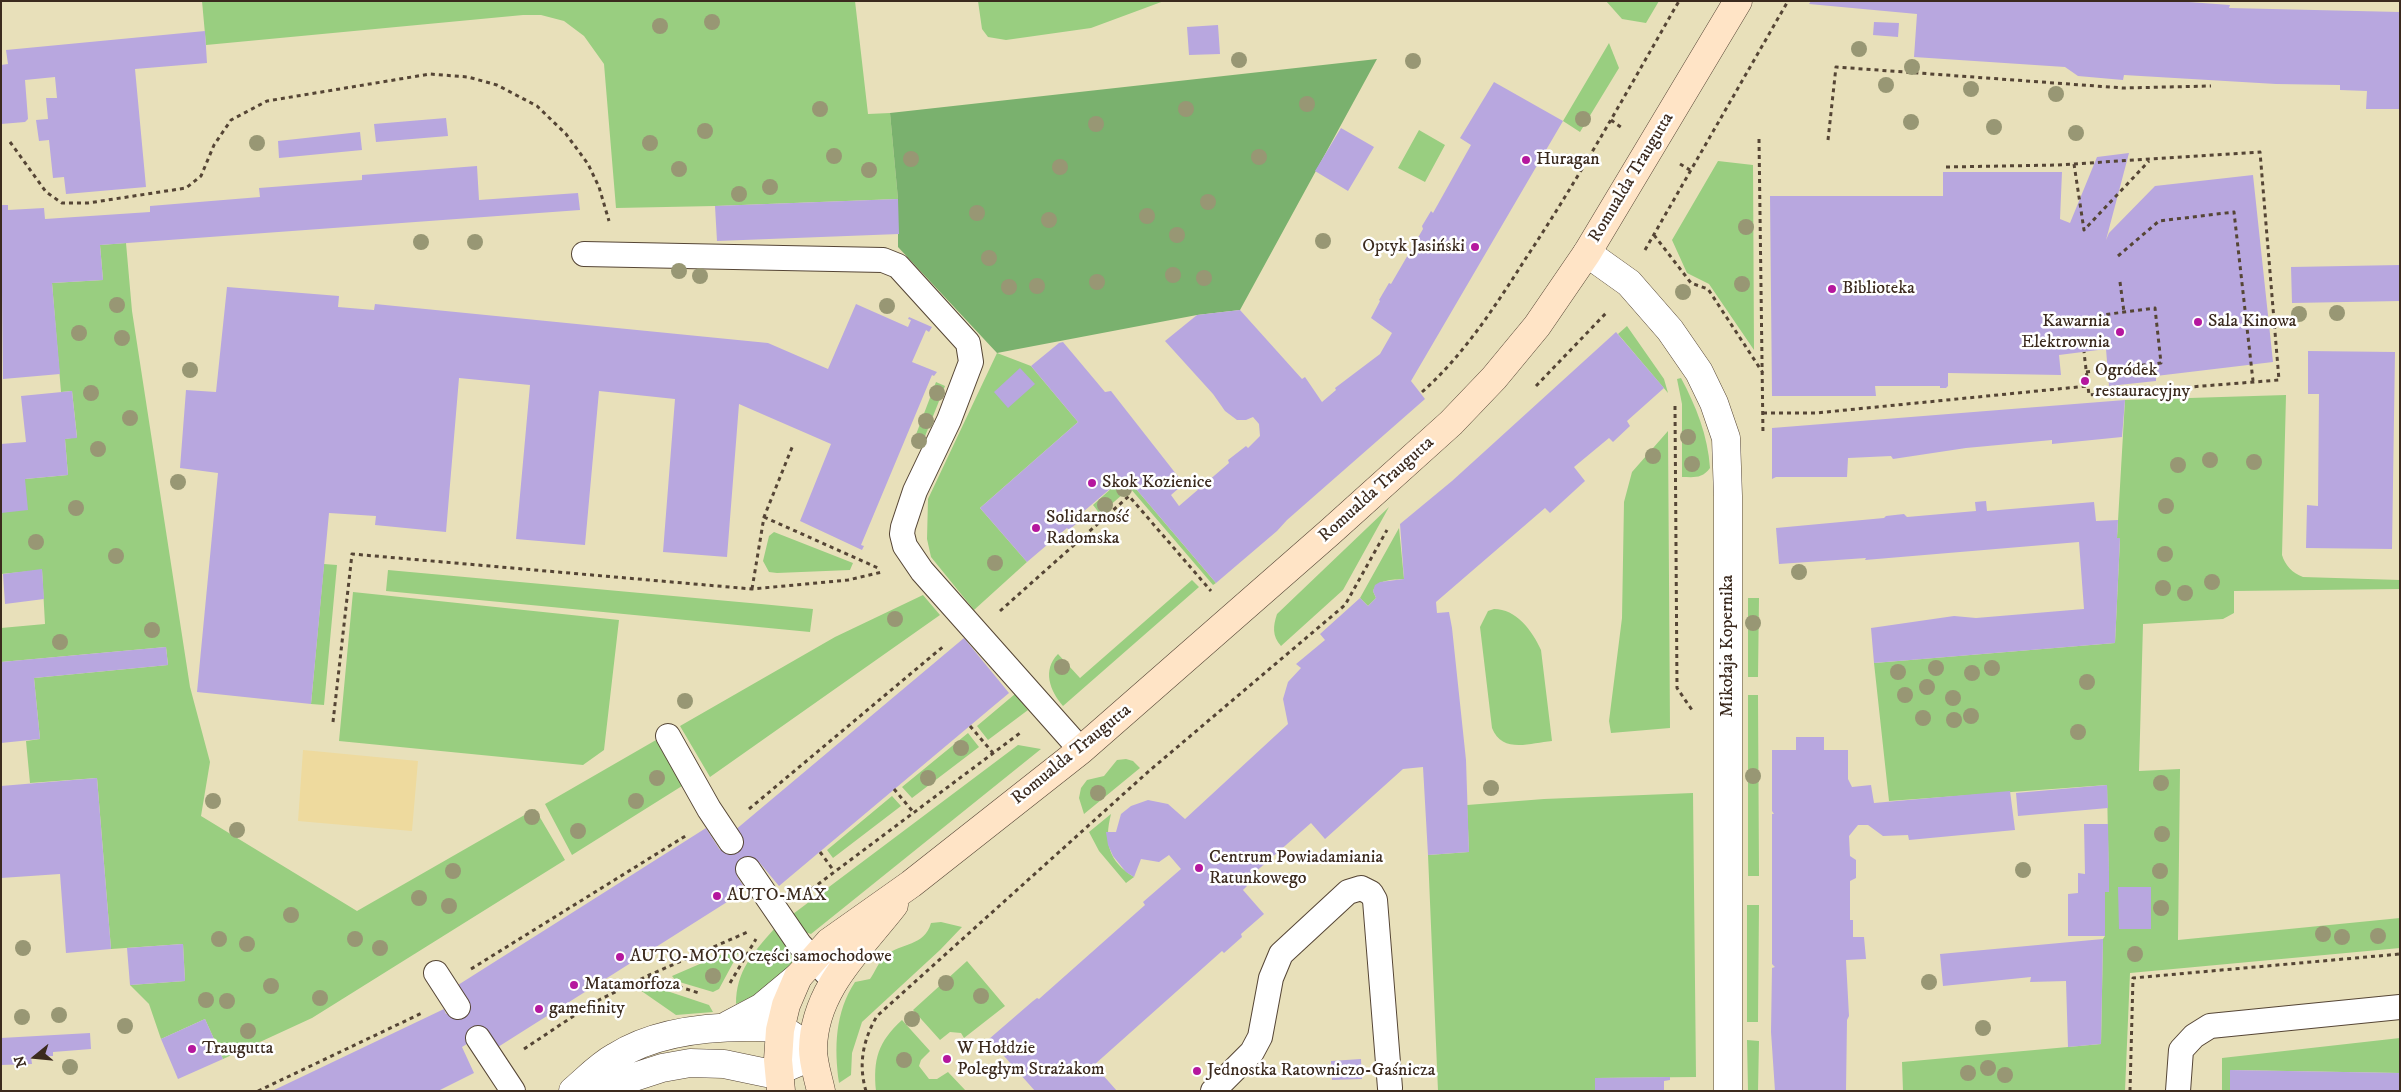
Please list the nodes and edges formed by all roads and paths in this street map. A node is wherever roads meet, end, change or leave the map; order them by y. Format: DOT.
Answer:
graph roads {
  1 [pos="1679,1"];
  2 [pos="1738,1"];
  3 [pos="2211,86"];
  4 [pos="1759,140"];
  5 [pos="1828,140"];
  6 [pos="10,142"];
  7 [pos="2149,160"];
  8 [pos="2074,164"];
  9 [pos="1760,167"];
  10 [pos="1946,167"];
  11 [pos="1654,235"];
  12 [pos="1587,253"];
  13 [pos="584,254"];
  14 [pos="620,255"];
  15 [pos="2118,256"];
  16 [pos="2120,282"];
  17 [pos="2124,312"];
  18 [pos="1610,315"];
  19 [pos="2102,315"];
  20 [pos="1603,316"];
  21 [pos="2084,352"];
  22 [pos="2086,372"];
  23 [pos="1764,373"];
  24 [pos="2253,381"];
  25 [pos="2088,386"];
  26 [pos="1422,392"];
  27 [pos="1675,400"];
  28 [pos="1763,413"];
  29 [pos="793,445"];
  30 [pos="764,517"];
  31 [pos="752,589"];
  32 [pos="1217,589"];
  33 [pos="1211,592"];
  34 [pos="1206,595"];
  35 [pos="976,632"];
  36 [pos="949,641"];
  37 [pos="1693,711"];
  38 [pos="1051,718"];
  39 [pos="333,722"];
  40 [pos="970,726"];
  41 [pos="668,736"];
  42 [pos="1081,750"];
  43 [pos="993,753"];
  44 [pos="894,789"];
  45 [pos="914,813"];
  46 [pos="723,830"];
  47 [pos="820,852"];
  48 [pos="748,869"];
  49 [pos="834,871"];
  50 [pos="911,884"];
  51 [pos="771,920"];
  52 [pos="2400,954"];
  53 [pos="805,968"];
  54 [pos="646,976"];
  55 [pos="834,980"];
  56 [pos="730,984"];
  57 [pos="707,996"];
  58 [pos="2400,1007"];
  59 [pos="724,1027"];
  60 [pos="780,1030"];
  61 [pos="478,1038"];
  62 [pos="813,1056"];
  63 [pos="499,1070"];
  64 [pos="780,1081"];
  65 [pos="865,1087"];
  66 [pos="1390,1088"];
  67 [pos="860,1089"];
  68 [pos="258,1091"];
  69 [pos="513,1091"];
  70 [pos="573,1091"];
  71 [pos="592,1091"];
  72 [pos="821,1091"];
  73 [pos="1213,1091"];
  74 [pos="1728,1091"];
  75 [pos="2130,1091"];
  76 [pos="2178,1091"];
  1 -- 26 [label="path"];
  2 -- 12 [label="street, Romualda Traugutta"];
  3 -- 5 [label="path"];
  4 -- 9 [label="path"];
  6 -- 14 [label="path"];
  7 -- 8 [label="path"];
  7 -- 8 [label="path"];
  7 -- 24 [label="path"];
  8 -- 10 [label="path"];
  11 -- 23 [label="path"];
  12 -- 42 [label="street, Romualda Traugutta"];
  12 -- 74 [label="street, Mikołaja Kopernika"];
  13 -- 14 [label="lane"];
  14 -- 35 [label="lane"];
  15 -- 24 [label="path"];
  16 -- 17 [label="path"];
  17 -- 19 [label="path"];
  17 -- 22 [label="path"];
  18 -- 20 [label="path"];
  21 -- 22 [label="path"];
  22 -- 25 [label="path"];
  24 -- 25 [label="path"];
  25 -- 28 [label="path"];
  27 -- 37 [label="path"];
  29 -- 30 [label="path"];
  30 -- 31 [label="path"];
  30 -- 31 [label="path"];
  31 -- 39 [label="path"];
  32 -- 33 [label="path"];
  33 -- 34 [label="path"];
  33 -- 35 [label="path"];
  35 -- 38 [label="lane"];
  36 -- 46 [label="path"];
  38 -- 42 [label="lane"];
  38 -- 43 [label="path"];
  40 -- 43 [label="path"];
  41 -- 46 [label="lane"];
  42 -- 50 [label="street, Romualda Traugutta"];
  43 -- 45 [label="path"];
  44 -- 45 [label="path"];
  45 -- 49 [label="path"];
  46 -- 68 [label="path"];
  47 -- 49 [label="path"];
  48 -- 51 [label="lane"];
  49 -- 51 [label="path"];
  50 -- 53 [label="street, Romualda Traugutta"];
  50 -- 55 [label="street, Romualda Traugutta"];
  51 -- 53 [label="lane"];
  51 -- 54 [label="path"];
  51 -- 56 [label="path"];
  52 -- 75 [label="path"];
  53 -- 55 [label="lane"];
  53 -- 59 [label="street, Romualda Traugutta"];
  53 -- 60 [label="street"];
  54 -- 57 [label="path"];
  54 -- 63 [label="path"];
  55 -- 62 [label="street, Romualda Traugutta"];
  58 -- 76 [label="lane"];
  59 -- 60 [label="street, Romualda Traugutta"];
  59 -- 70 [label="street, Romualda Traugutta"];
  60 -- 62 [label="street, Romualda Traugutta"];
  60 -- 64 [label="street"];
  61 -- 63 [label="lane"];
  62 -- 64 [label="street"];
  62 -- 72 [label="street"];
  63 -- 69 [label="lane"];
  64 -- 71 [label="street"];
  65 -- 67 [label="path"];
  66 -- 73 [label="lane"];
}
